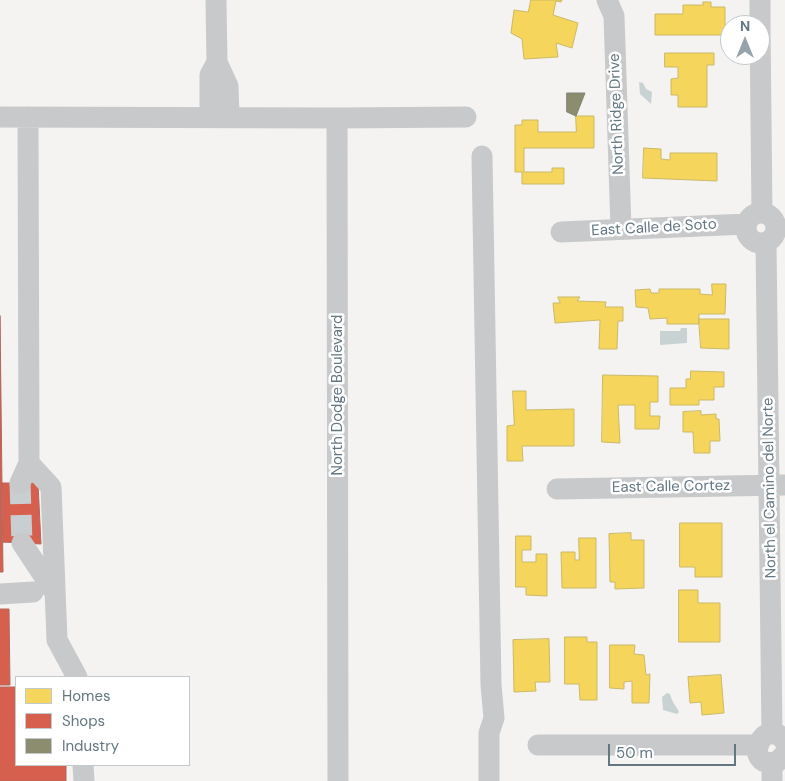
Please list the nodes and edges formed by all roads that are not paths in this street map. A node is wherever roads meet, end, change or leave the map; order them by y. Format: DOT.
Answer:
graph roads {
  1 [pos="216,0"];
  2 [pos="607,0"];
  3 [pos="760,0"];
  4 [pos="760,15"];
  5 [pos="761,65"];
  6 [pos="0,117"];
  7 [pos="28,117"];
  8 [pos="219,117"];
  9 [pos="466,117"];
  10 [pos="337,118"];
  11 [pos="482,156"];
  12 [pos="767,226"];
  13 [pos="621,229"];
  14 [pos="561,232"];
  15 [pos="30,463"];
  16 [pos="20,483"];
  17 [pos="778,485"];
  18 [pos="556,489"];
  19 [pos="22,543"];
  20 [pos="33,592"];
  21 [pos="55,593"];
  22 [pos="0,594"];
  23 [pos="76,676"];
  24 [pos="771,740"];
  25 [pos="538,745"];
  26 [pos="84,766"];
  27 [pos="776,766"];
  28 [pos="84,781"];
  29 [pos="338,781"];
  30 [pos="489,781"];
  1 -- 8 [label="street"];
  2 -- 13 [label="street, North Ridge Drive"];
  3 -- 4 [label="street, North el Camino del Norte"];
  5 -- 12 [label="street, North el Camino del Norte"];
  6 -- 7 [label="street"];
  7 -- 8 [label="street"];
  7 -- 15 [label="street"];
  8 -- 10 [label="street"];
  9 -- 10 [label="street"];
  10 -- 29 [label="street, North Dodge Boulevard"];
  11 -- 30 [label="street"];
  12 -- 13 [label="street, East Calle de Soto"];
  12 -- 17 [label="street, North el Camino del Norte"];
  13 -- 14 [label="street, East Calle de Soto"];
  15 -- 16 [label="street"];
  15 -- 21 [label="street"];
  17 -- 18 [label="street, East Calle Cortez"];
  17 -- 24 [label="street, North el Camino del Norte"];
  19 -- 21 [label="street"];
  20 -- 22 [label="street"];
  21 -- 23 [label="street"];
  24 -- 25 [label="street"];
  24 -- 27 [label="street"];
  26 -- 28 [label="street"];
}
